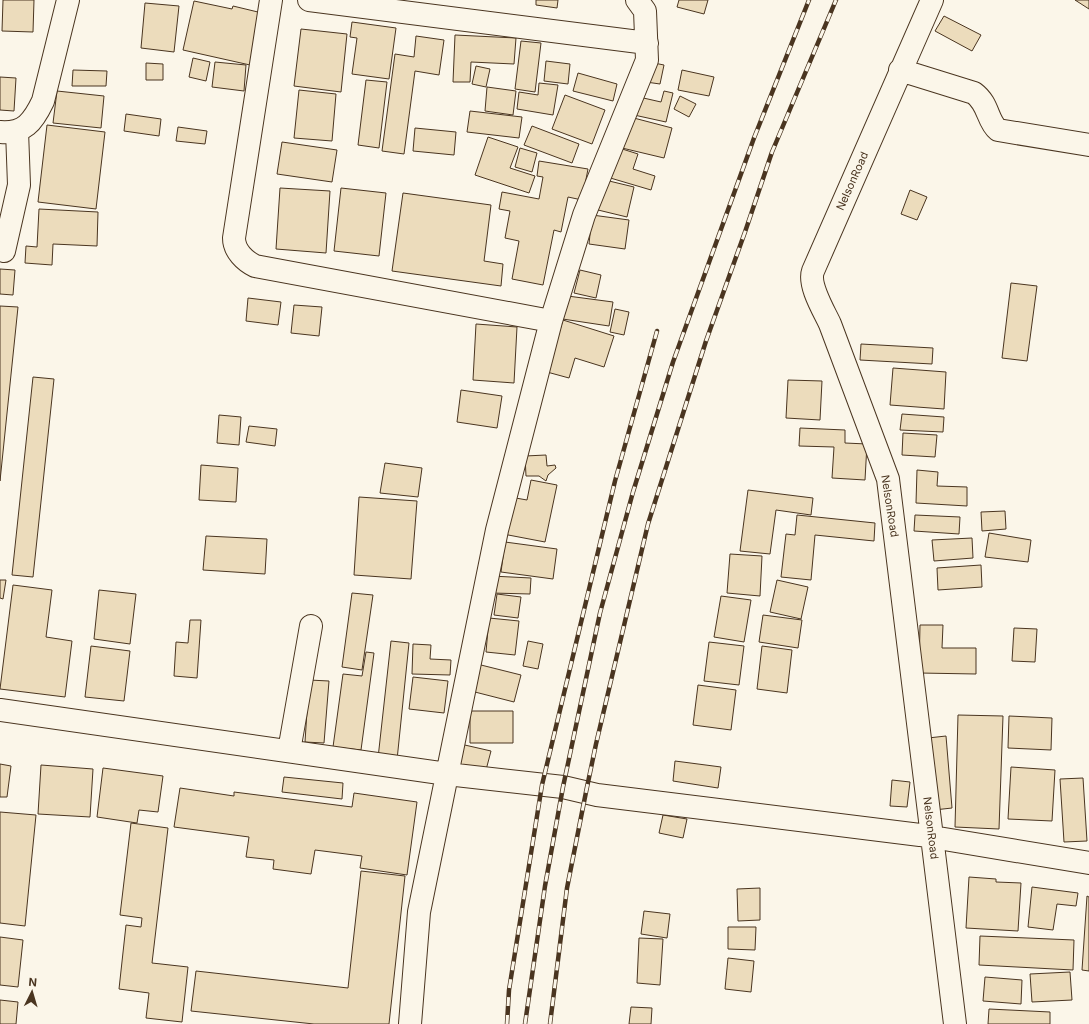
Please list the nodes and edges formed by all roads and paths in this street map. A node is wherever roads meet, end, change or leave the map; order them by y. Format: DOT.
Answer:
graph roads {
  1 [pos="68,0"];
  2 [pos="271,0"];
  3 [pos="309,0"];
  4 [pos="637,0"];
  5 [pos="932,0"];
  6 [pos="647,43"];
  7 [pos="900,70"];
  8 [pos="8,132"];
  9 [pos="1089,145"];
  10 [pos="4,251"];
  11 [pos="551,321"];
  12 [pos="311,626"];
  13 [pos="0,710"];
  14 [pos="289,751"];
  15 [pos="447,774"];
  16 [pos="932,837"];
  17 [pos="1089,863"];
  18 [pos="410,1024"];
  19 [pos="955,1024"];
  1 -- 8 [label="street"];
  2 -- 11 [label="street"];
  3 -- 6 [label="street"];
  4 -- 6 [label="street"];
  5 -- 7 [label="street, NelsonRoad"];
  6 -- 11 [label="street"];
  7 -- 9 [label="street"];
  7 -- 16 [label="street, NelsonRoad"];
  8 -- 10 [label="street"];
  11 -- 15 [label="street"];
  12 -- 14 [label="street"];
  13 -- 14 [label="street"];
  14 -- 15 [label="street"];
  15 -- 16 [label="street"];
  15 -- 18 [label="street"];
  16 -- 17 [label="street"];
  16 -- 19 [label="street, NelsonRoad"];
}
